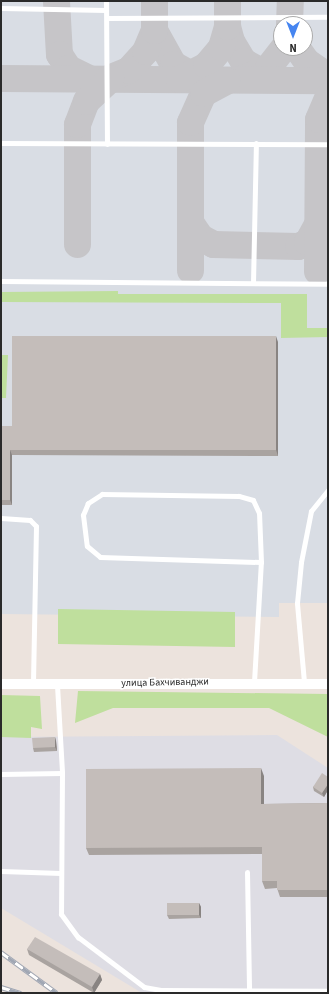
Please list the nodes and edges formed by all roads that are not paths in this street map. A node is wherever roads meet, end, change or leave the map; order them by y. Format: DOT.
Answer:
graph roads {
  1 [pos="106,1"];
  2 [pos="1,8"];
  3 [pos="106,10"];
  4 [pos="328,17"];
  5 [pos="107,18"];
  6 [pos="1,143"];
  7 [pos="256,143"];
  8 [pos="107,144"];
  9 [pos="328,144"];
  10 [pos="1,281"];
  11 [pos="253,283"];
  12 [pos="328,284"];
  13 [pos="328,490"];
  14 [pos="1,518"];
  15 [pos="262,562"];
  16 [pos="254,682"];
  17 [pos="304,682"];
  18 [pos="1,684"];
  19 [pos="33,684"];
  20 [pos="328,684"];
  21 [pos="57,685"];
  22 [pos="62,773"];
  23 [pos="1,774"];
  24 [pos="1,871"];
  25 [pos="247,872"];
  26 [pos="61,873"];
  27 [pos="249,991"];
  28 [pos="328,991"];
  1 -- 3 [label="lane"];
  2 -- 3 [label="lane"];
  3 -- 5 [label="lane"];
  4 -- 5 [label="lane"];
  5 -- 8 [label="lane"];
  6 -- 8 [label="lane"];
  7 -- 8 [label="lane"];
  7 -- 9 [label="lane"];
  7 -- 11 [label="lane"];
  10 -- 11 [label="lane"];
  11 -- 12 [label="lane"];
  13 -- 17 [label="lane"];
  14 -- 19 [label="lane"];
  15 -- 15 [label="lane"];
  15 -- 16 [label="lane"];
  16 -- 17 [label="street, улица Бахчиванджи"];
  16 -- 21 [label="street, улица Бахчиванджи"];
  17 -- 20 [label="street, улица Бахчиванджи"];
  18 -- 19 [label="street, улица Бахчиванджи"];
  19 -- 21 [label="street, улица Бахчиванджи"];
  21 -- 22 [label="lane"];
  22 -- 23 [label="lane"];
  22 -- 26 [label="lane"];
  24 -- 26 [label="lane"];
  25 -- 27 [label="lane"];
  26 -- 27 [label="lane"];
  27 -- 28 [label="lane"];
}
